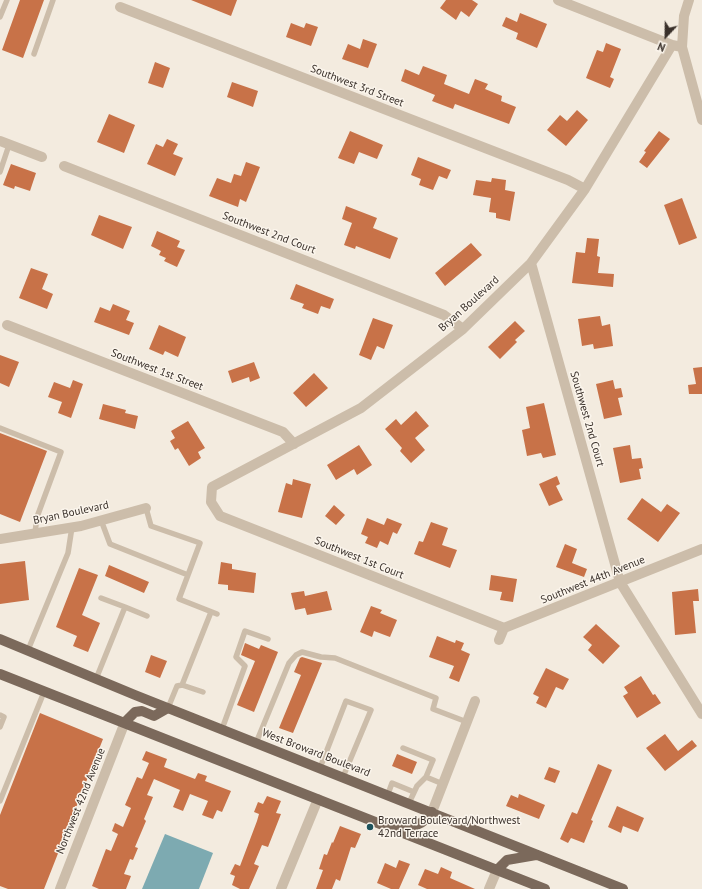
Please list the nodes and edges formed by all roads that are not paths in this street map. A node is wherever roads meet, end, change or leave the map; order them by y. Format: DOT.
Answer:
graph roads {
  1 [pos="6,0"];
  2 [pos="53,0"];
  3 [pos="558,0"];
  4 [pos="689,0"];
  5 [pos="120,7"];
  6 [pos="0,17"];
  7 [pos="677,46"];
  8 [pos="34,54"];
  9 [pos="702,120"];
  10 [pos="5,143"];
  11 [pos="42,157"];
  12 [pos="64,166"];
  13 [pos="0,169"];
  14 [pos="585,189"];
  15 [pos="530,263"];
  16 [pos="7,325"];
  17 [pos="463,329"];
  18 [pos="0,428"];
  19 [pos="294,444"];
  20 [pos="211,502"];
  21 [pos="146,508"];
  22 [pos="101,520"];
  23 [pos="72,527"];
  24 [pos="35,533"];
  25 [pos="0,539"];
  26 [pos="702,549"];
  27 [pos="188,575"];
  28 [pos="620,582"];
  29 [pos="101,598"];
  30 [pos="125,607"];
  31 [pos="147,616"];
  32 [pos="504,628"];
  33 [pos="0,639"];
  34 [pos="268,639"];
  35 [pos="499,640"];
  36 [pos="28,650"];
  37 [pos="0,674"];
  38 [pos="96,679"];
  39 [pos="182,685"];
  40 [pos="44,692"];
  41 [pos="203,692"];
  42 [pos="476,701"];
  43 [pos="168,708"];
  44 [pos="702,714"];
  45 [pos="0,715"];
  46 [pos="125,722"];
  47 [pos="468,722"];
  48 [pos="0,727"];
  49 [pos="222,729"];
  50 [pos="256,742"];
  51 [pos="403,748"];
  52 [pos="320,768"];
  53 [pos="343,777"];
  54 [pos="426,777"];
  55 [pos="443,784"];
  56 [pos="414,792"];
  57 [pos="388,794"];
  58 [pos="318,799"];
  59 [pos="0,801"];
  60 [pos="409,803"];
  61 [pos="432,812"];
  62 [pos="395,830"];
  63 [pos="538,855"];
  64 [pos="496,870"];
  65 [pos="60,889"];
  66 [pos="282,889"];
  67 [pos="489,889"];
  68 [pos="545,889"];
  69 [pos="623,889"];
  1 -- 6 [label="lane"];
  2 -- 8 [label="lane"];
  3 -- 7 [label="street"];
  4 -- 7 [label="street"];
  5 -- 14 [label="street, Southwest 3rd Street"];
  7 -- 9 [label="street"];
  7 -- 14 [label="street, Bryan Boulevard"];
  10 -- 11 [label="street"];
  10 -- 13 [label="lane"];
  12 -- 17 [label="street, Southwest 2nd Court"];
  14 -- 15 [label="street, Bryan Boulevard"];
  15 -- 17 [label="street, Bryan Boulevard"];
  15 -- 28 [label="street, Southwest 2nd Court"];
  16 -- 19 [label="street, Southwest 1st Street"];
  17 -- 19 [label="street, Bryan Boulevard"];
  18 -- 24 [label="lane"];
  19 -- 20 [label="street, Bryan Boulevard"];
  20 -- 32 [label="street, Southwest 1st Court"];
  21 -- 22 [label="street, Bryan Boulevard"];
  21 -- 27 [label="lane"];
  22 -- 23 [label="street, Bryan Boulevard"];
  22 -- 27 [label="lane"];
  23 -- 24 [label="street, Bryan Boulevard"];
  23 -- 36 [label="lane"];
  24 -- 25 [label="street, Bryan Boulevard"];
  26 -- 28 [label="street, Southwest 44th Avenue"];
  27 -- 39 [label="lane"];
  28 -- 32 [label="street, Southwest 44th Avenue"];
  28 -- 44 [label="street"];
  29 -- 30 [label="lane"];
  30 -- 31 [label="lane"];
  30 -- 38 [label="lane"];
  32 -- 35 [label="street"];
  33 -- 36 [label="main road, West Broward Boulevard"];
  34 -- 49 [label="lane"];
  36 -- 38 [label="main road, West Broward Boulevard"];
  37 -- 40 [label="main road"];
  38 -- 43 [label="main road, West Broward Boulevard"];
  39 -- 41 [label="lane"];
  39 -- 43 [label="lane"];
  40 -- 46 [label="main road"];
  40 -- 59 [label="lane"];
  42 -- 47 [label="street"];
  43 -- 46 [label="main road"];
  43 -- 49 [label="main road, West Broward Boulevard"];
  45 -- 48 [label="lane"];
  46 -- 58 [label="main road"];
  46 -- 65 [label="street, Northwest 42nd Avenue"];
  47 -- 50 [label="lane"];
  47 -- 55 [label="street"];
  49 -- 50 [label="main road, West Broward Boulevard"];
  50 -- 52 [label="main road, West Broward Boulevard"];
  51 -- 54 [label="lane"];
  52 -- 53 [label="main road, West Broward Boulevard"];
  52 -- 53 [label="lane"];
  53 -- 57 [label="main road, West Broward Boulevard"];
  54 -- 55 [label="lane"];
  54 -- 56 [label="lane"];
  55 -- 61 [label="street"];
  56 -- 57 [label="lane"];
  56 -- 60 [label="lane"];
  57 -- 60 [label="main road, West Broward Boulevard"];
  58 -- 62 [label="main road"];
  58 -- 66 [label="street"];
  60 -- 61 [label="main road, West Broward Boulevard"];
  61 -- 62 [label="main road"];
  61 -- 63 [label="main road, West Broward Boulevard"];
  62 -- 64 [label="main road"];
  63 -- 64 [label="main road"];
  63 -- 69 [label="main road, West Broward Boulevard"];
  64 -- 67 [label="street"];
  64 -- 68 [label="main road"];
}
